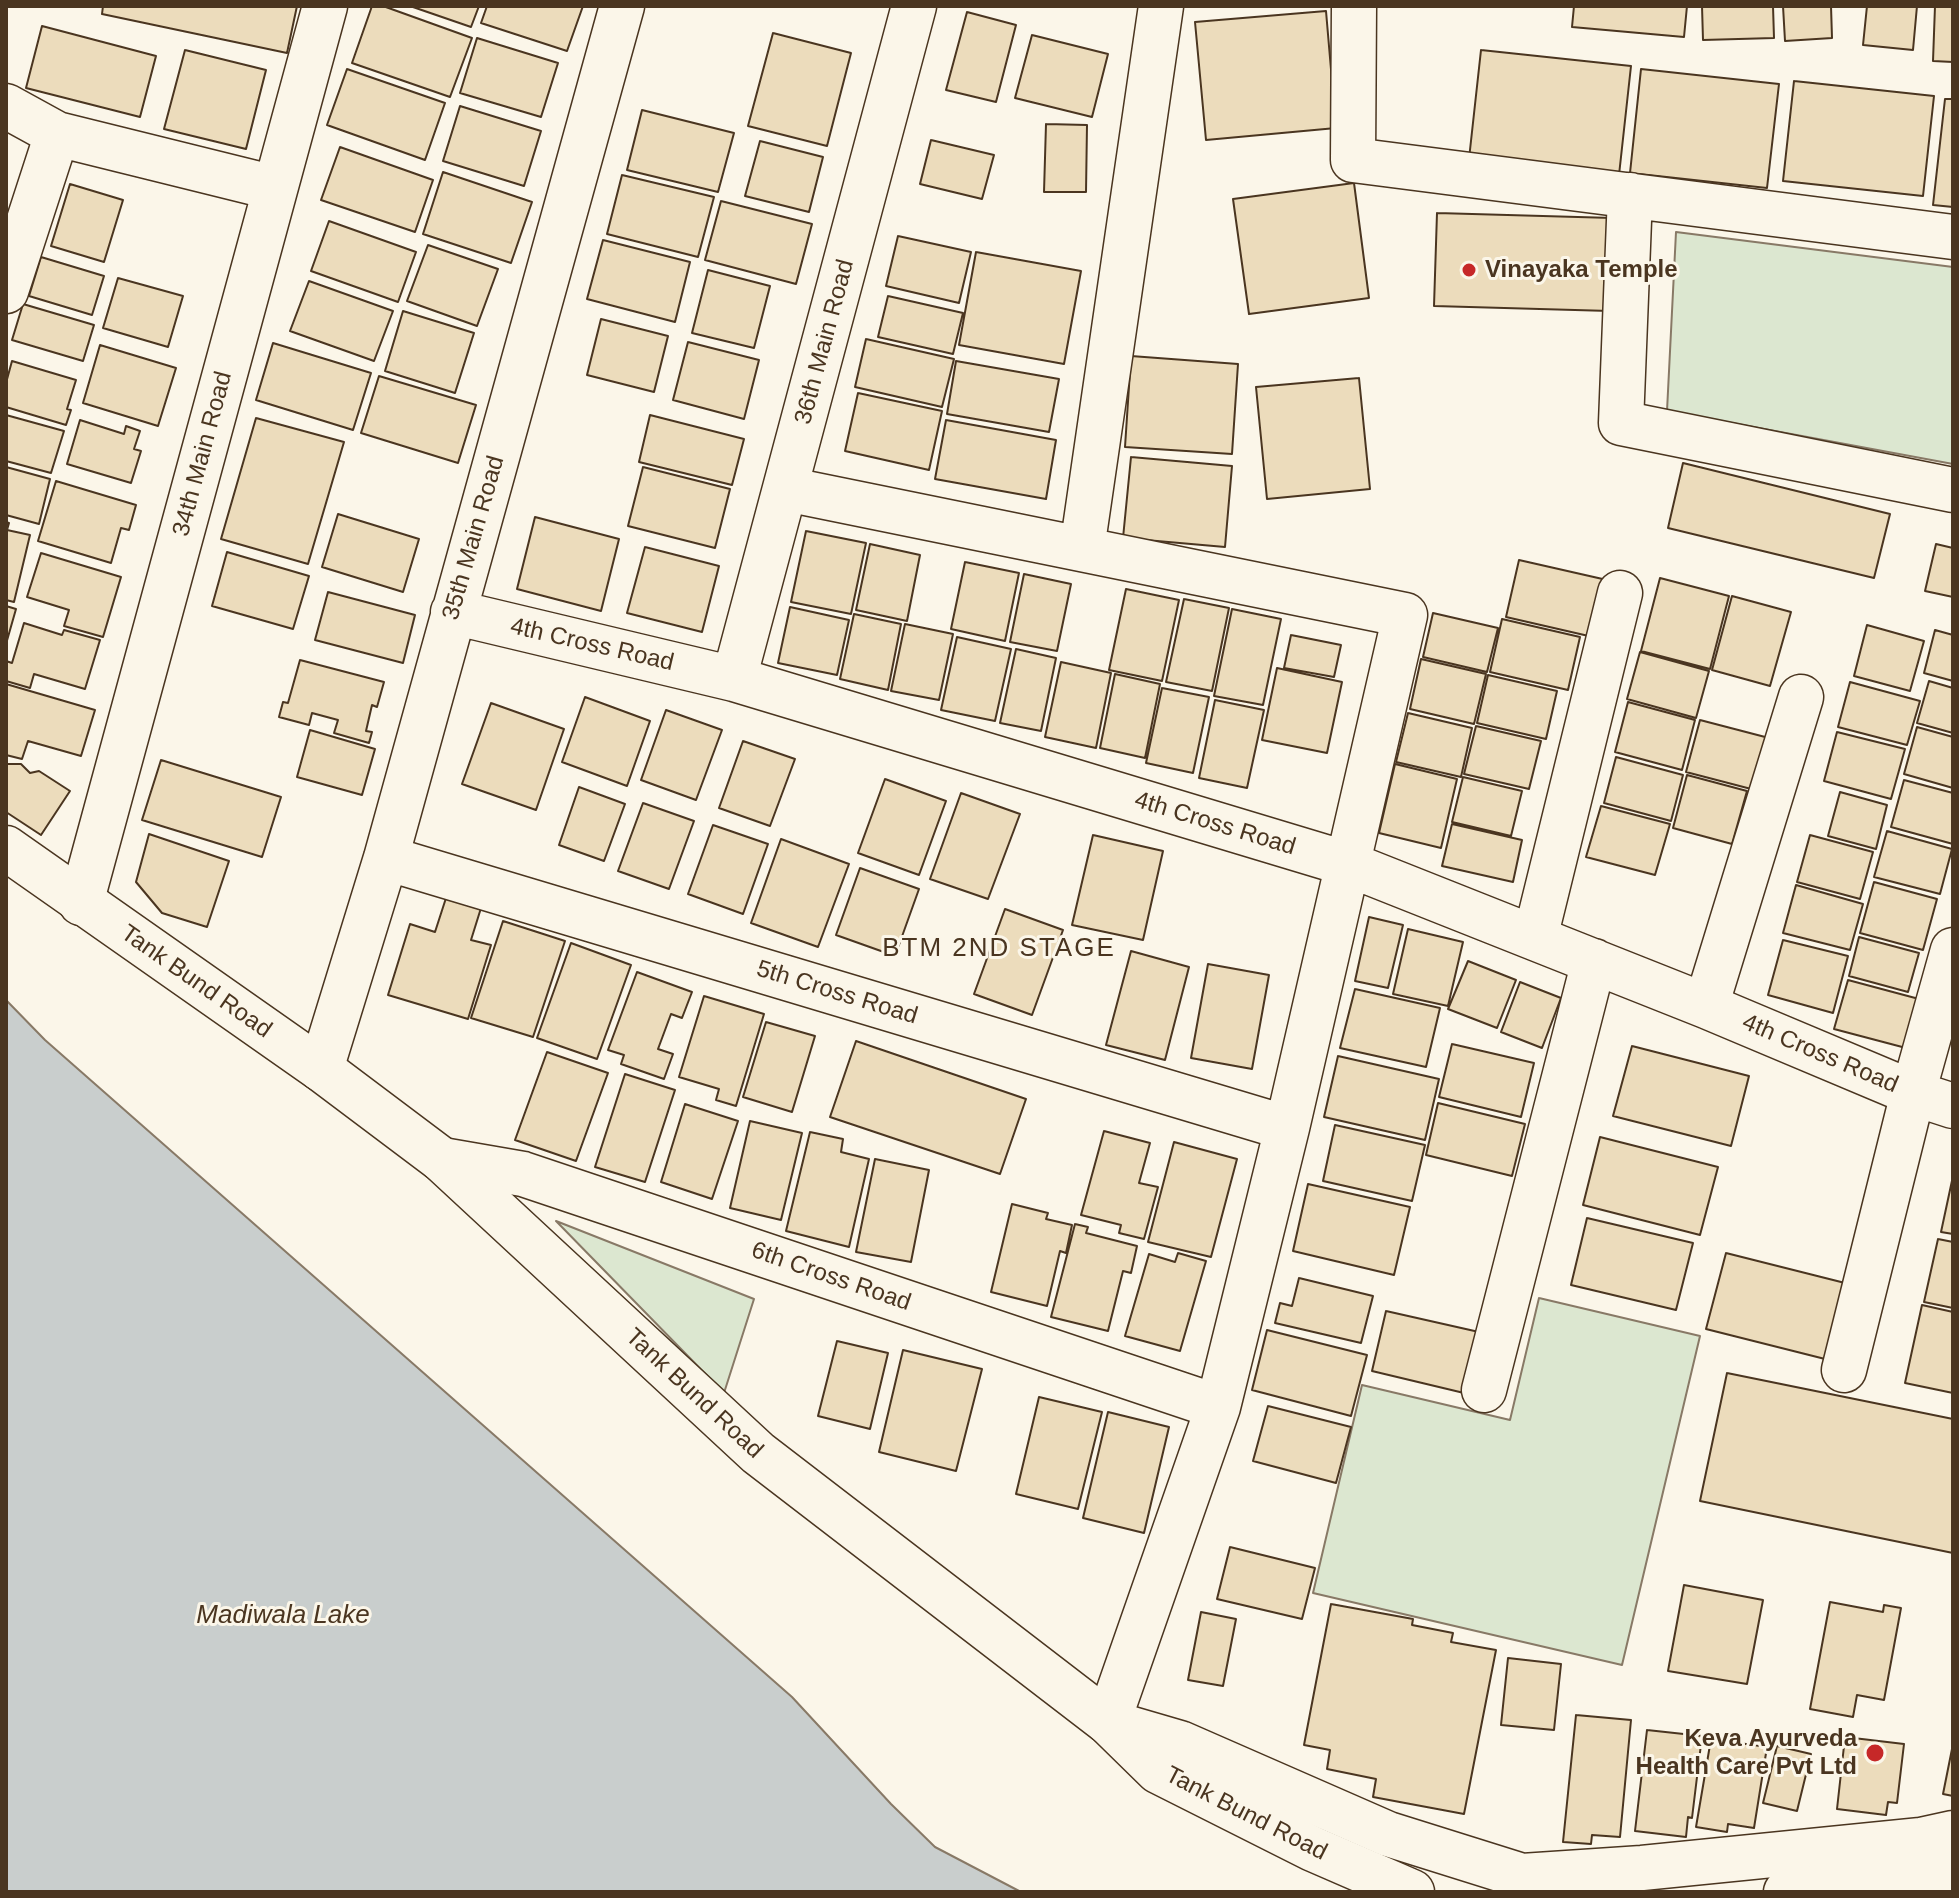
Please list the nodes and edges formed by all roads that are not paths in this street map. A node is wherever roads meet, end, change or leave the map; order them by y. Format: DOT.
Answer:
graph roads {
  1 [pos="325,6"];
  2 [pos="622,6"];
  3 [pos="914,6"];
  4 [pos="1161,6"];
  5 [pos="1354,6"];
  6 [pos="6,106"];
  7 [pos="57,134"];
  8 [pos="275,188"];
  9 [pos="1630,195"];
  10 [pos="1953,237"];
  11 [pos="10,264"];
  12 [pos="786,489"];
  13 [pos="1953,490"];
  14 [pos="1082,549"];
  15 [pos="1620,593"];
  16 [pos="453,612"];
  17 [pos="734,679"];
  18 [pos="1801,697"];
  19 [pos="6,848"];
  20 [pos="386,858"];
  21 [pos="1348,864"];
  22 [pos="81,903"];
  23 [pos="1535,938"];
  24 [pos="1953,950"];
  25 [pos="1594,961"];
  26 [pos="1706,1006"];
  27 [pos="321,1069"];
  28 [pos="1933,1100"];
  29 [pos="1287,1128"];
  30 [pos="442,1160"];
  31 [pos="1844,1370"];
  32 [pos="1484,1390"];
  33 [pos="1218,1407"];
  34 [pos="1108,1722"];
  35 [pos="1953,1833"];
  36 [pos="1953,1869"];
  37 [pos="1412,1892"];
  38 [pos="1786,1892"];
  1 -- 8 [label="street, 34th Main Road"];
  2 -- 16 [label="street, 35th Main Road"];
  3 -- 12 [label="street, 36th Main Road"];
  4 -- 14 [label="street"];
  5 -- 9 [label="street"];
  6 -- 7 [label="street"];
  7 -- 8 [label="street"];
  7 -- 11 [label="street"];
  8 -- 22 [label="street, 34th Main Road"];
  9 -- 10 [label="street"];
  9 -- 13 [label="street"];
  12 -- 14 [label="street"];
  12 -- 17 [label="street, 36th Main Road"];
  14 -- 21 [label="street"];
  15 -- 23 [label="street"];
  16 -- 17 [label="street, 4th Cross Road"];
  16 -- 20 [label="street, 35th Main Road"];
  17 -- 21 [label="street, 4th Cross Road"];
  18 -- 26 [label="street"];
  19 -- 22 [label="street, Tank Bund Road"];
  20 -- 27 [label="street, 35th Main Road"];
  20 -- 29 [label="street, 5th Cross Road"];
  21 -- 23 [label="street, 4th Cross Road"];
  21 -- 29 [label="street"];
  22 -- 27 [label="street, Tank Bund Road"];
  23 -- 25 [label="street, 4th Cross Road"];
  24 -- 28 [label="street"];
  25 -- 26 [label="street, 4th Cross Road"];
  25 -- 32 [label="street"];
  26 -- 28 [label="street, 4th Cross Road"];
  27 -- 30 [label="street, Tank Bund Road"];
  28 -- 31 [label="street"];
  29 -- 33 [label="street"];
  30 -- 33 [label="street, 6th Cross Road"];
  30 -- 34 [label="street, Tank Bund Road"];
  33 -- 34 [label="street"];
  34 -- 35 [label="street"];
  34 -- 37 [label="street, Tank Bund Road"];
  36 -- 38 [label="street"];
}
